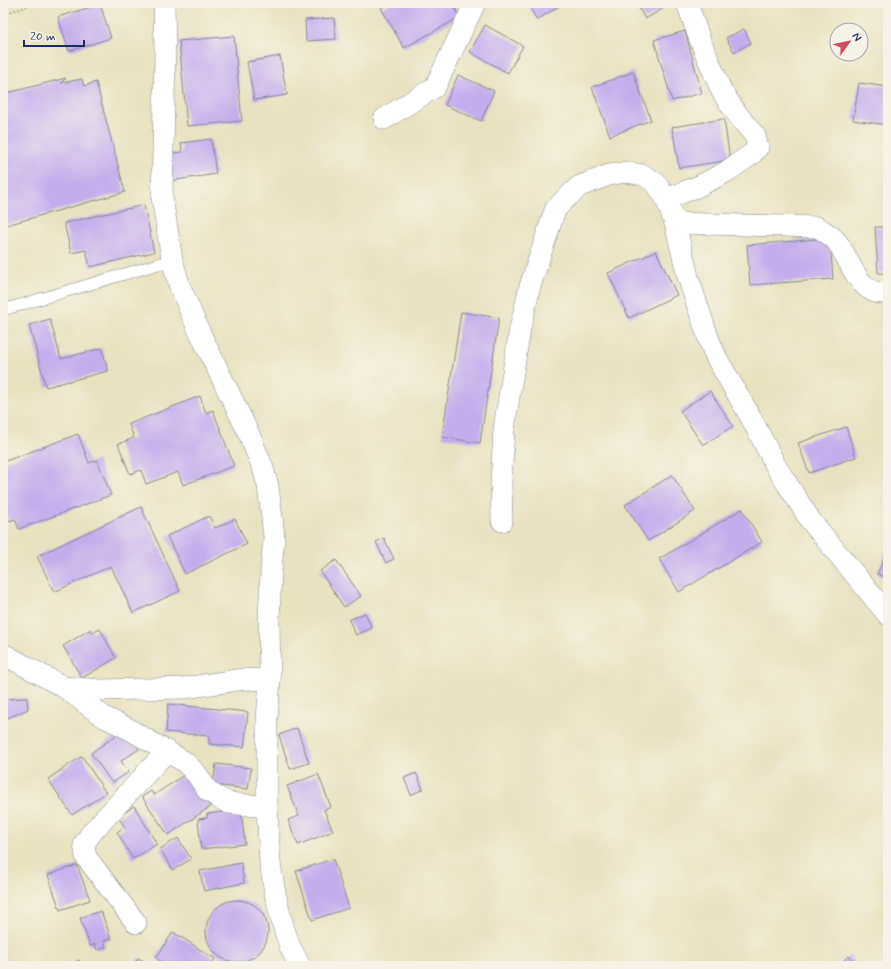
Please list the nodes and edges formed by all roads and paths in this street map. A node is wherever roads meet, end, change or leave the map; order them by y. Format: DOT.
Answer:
graph roads {
  1 [pos="33,3"];
  2 [pos="164,3"];
  3 [pos="475,3"];
  4 [pos="687,3"];
  5 [pos="3,13"];
  6 [pos="384,118"];
  7 [pos="666,199"];
  8 [pos="674,223"];
  9 [pos="172,260"];
  10 [pos="888,293"];
  11 [pos="3,310"];
  12 [pos="502,521"];
  13 [pos="888,615"];
  14 [pos="3,654"];
  15 [pos="270,680"];
  16 [pos="64,687"];
  17 [pos="167,751"];
  18 [pos="267,807"];
  19 [pos="136,923"];
  20 [pos="300,966"];
  1 -- 5 [label="path"];
  2 -- 9 [label="street"];
  3 -- 6 [label="street"];
  4 -- 7 [label="street"];
  7 -- 8 [label="street"];
  7 -- 12 [label="street"];
  8 -- 10 [label="street"];
  8 -- 13 [label="street"];
  9 -- 11 [label="lane"];
  9 -- 15 [label="street"];
  14 -- 16 [label="street"];
  15 -- 16 [label="street"];
  15 -- 18 [label="street"];
  16 -- 17 [label="street"];
  17 -- 18 [label="street"];
  17 -- 19 [label="street"];
  18 -- 20 [label="street"];
}
